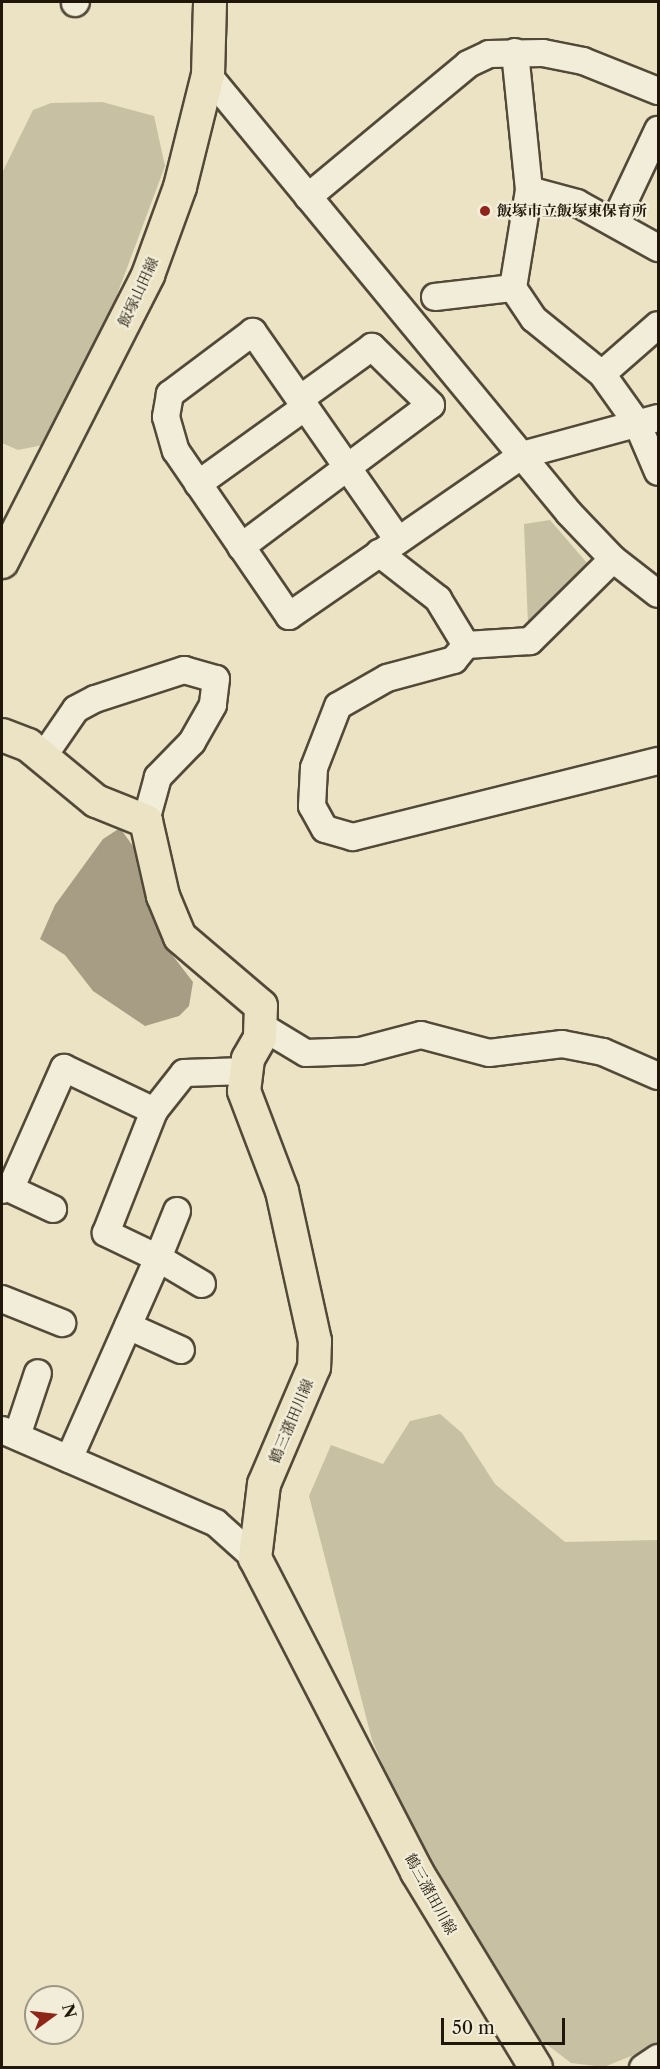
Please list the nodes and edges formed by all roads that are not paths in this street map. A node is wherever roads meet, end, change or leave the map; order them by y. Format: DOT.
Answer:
graph roads {
  1 [pos="210,2"];
  2 [pos="515,52"];
  3 [pos="208,75"];
  4 [pos="658,91"];
  5 [pos="658,130"];
  6 [pos="529,190"];
  7 [pos="308,197"];
  8 [pos="615,221"];
  9 [pos="658,248"];
  10 [pos="513,288"];
  11 [pos="435,297"];
  12 [pos="658,325"];
  13 [pos="602,374"];
  14 [pos="303,403"];
  15 [pos="648,420"];
  16 [pos="522,455"];
  17 [pos="347,467"];
  18 [pos="658,472"];
  19 [pos="198,484"];
  20 [pos="388,546"];
  21 [pos="241,547"];
  22 [pos="613,559"];
  23 [pos="2,562"];
  24 [pos="658,594"];
  25 [pos="466,645"];
  26 [pos="2,735"];
  27 [pos="43,757"];
  28 [pos="655,767"];
  29 [pos="146,821"];
  30 [pos="261,1026"];
  31 [pos="246,1071"];
  32 [pos="658,1076"];
  33 [pos="154,1111"];
  34 [pos="4,1189"];
  35 [pos="53,1209"];
  36 [pos="177,1211"];
  37 [pos="158,1258"];
  38 [pos="202,1284"];
  39 [pos="2,1299"];
  40 [pos="62,1323"];
  41 [pos="128,1326"];
  42 [pos="181,1350"];
  43 [pos="38,1373"];
  44 [pos="9,1433"];
  45 [pos="69,1459"];
  46 [pos="255,1558"];
  47 [pos="658,2058"];
  48 [pos="536,2067"];
  49 [pos="643,2067"];
  1 -- 3 [label="main road, 飯塚山田線"];
  2 -- 4 [label="street"];
  2 -- 6 [label="street"];
  2 -- 7 [label="street"];
  3 -- 7 [label="street"];
  3 -- 23 [label="main road, 飯塚山田線"];
  5 -- 8 [label="street"];
  6 -- 8 [label="street"];
  6 -- 10 [label="street"];
  7 -- 16 [label="street"];
  8 -- 9 [label="street"];
  10 -- 11 [label="street"];
  10 -- 13 [label="street"];
  12 -- 13 [label="street"];
  13 -- 15 [label="street"];
  14 -- 17 [label="street"];
  14 -- 17 [label="street"];
  14 -- 19 [label="street"];
  14 -- 19 [label="street"];
  15 -- 16 [label="street"];
  15 -- 18 [label="street"];
  16 -- 20 [label="street"];
  16 -- 22 [label="street"];
  17 -- 20 [label="street"];
  17 -- 21 [label="street"];
  19 -- 21 [label="street"];
  20 -- 21 [label="street"];
  20 -- 25 [label="street"];
  22 -- 24 [label="street"];
  22 -- 25 [label="street"];
  25 -- 28 [label="street"];
  26 -- 27 [label="main road"];
  27 -- 29 [label="main road"];
  27 -- 29 [label="street"];
  29 -- 30 [label="main road"];
  30 -- 31 [label="main road, 鶴三潴田川線"];
  30 -- 32 [label="street"];
  31 -- 33 [label="street"];
  31 -- 46 [label="main road, 鶴三潴田川線"];
  33 -- 34 [label="street"];
  33 -- 37 [label="street"];
  34 -- 35 [label="street"];
  36 -- 37 [label="street"];
  37 -- 38 [label="street"];
  37 -- 41 [label="street"];
  39 -- 40 [label="street"];
  41 -- 42 [label="street"];
  41 -- 45 [label="street"];
  43 -- 44 [label="street"];
  44 -- 45 [label="street"];
  45 -- 46 [label="street"];
  46 -- 48 [label="main road, 鶴三潴田川線"];
  47 -- 49 [label="street"];
}
